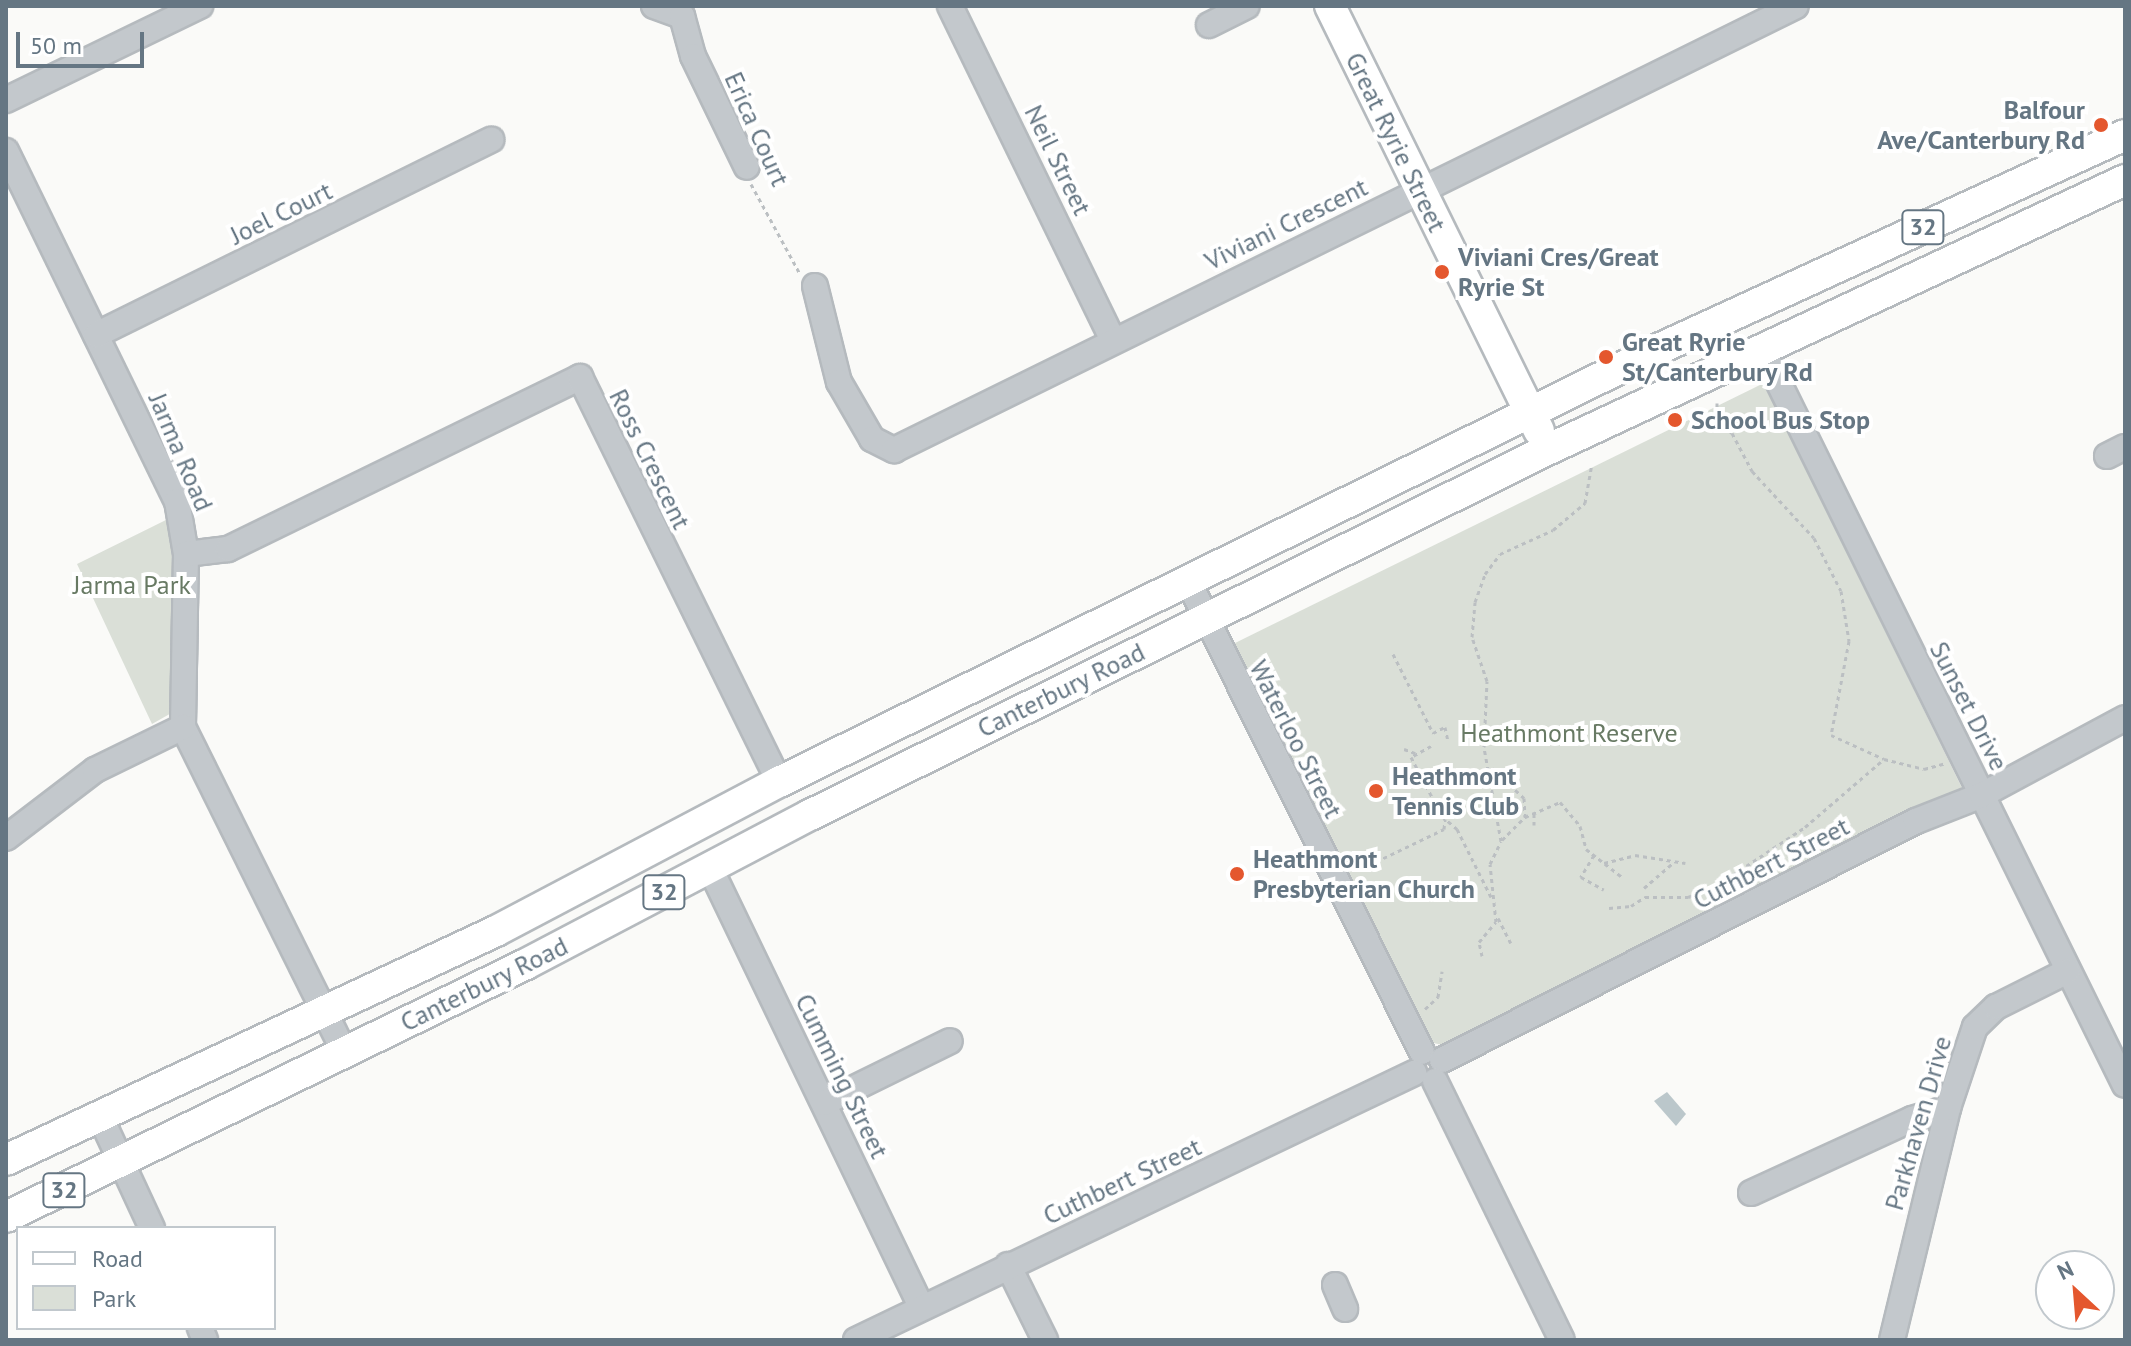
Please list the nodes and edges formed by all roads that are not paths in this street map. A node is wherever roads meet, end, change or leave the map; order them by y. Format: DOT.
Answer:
graph roads {
  1 [pos="200,6"];
  2 [pos="654,6"];
  3 [pos="950,6"];
  4 [pos="1247,6"];
  5 [pos="1330,6"];
  6 [pos="1795,6"];
  7 [pos="692,11"];
  8 [pos="1209,25"];
  9 [pos="6,100"];
  10 [pos="2125,135"];
  11 [pos="491,140"];
  12 [pos="6,151"];
  13 [pos="747,167"];
  14 [pos="2125,180"];
  15 [pos="1419,191"];
  16 [pos="813,281"];
  17 [pos="1779,294"];
  18 [pos="96,335"];
  19 [pos="1113,340"];
  20 [pos="1663,347"];
  21 [pos="1763,351"];
  22 [pos="1529,412"];
  23 [pos="1549,449"];
  24 [pos="186,554"];
  25 [pos="1187,579"];
  26 [pos="1206,619"];
  27 [pos="2125,718"];
  28 [pos="183,727"];
  29 [pos="779,782"];
  30 [pos="1982,795"];
  31 [pos="6,838"];
  32 [pos="710,868"];
  33 [pos="2068,971"];
  34 [pos="324,1012"];
  35 [pos="950,1041"];
  36 [pos="345,1053"];
  37 [pos="1428,1067"];
  38 [pos="2125,1085"];
  39 [pos="824,1103"];
  40 [pos="1948,1108"];
  41 [pos="99,1114"];
  42 [pos="6,1160"];
  43 [pos="122,1163"];
  44 [pos="1751,1193"];
  45 [pos="6,1217"];
  46 [pos="151,1226"];
  47 [pos="1008,1265"];
  48 [pos="1335,1285"];
  49 [pos="922,1308"];
  50 [pos="1345,1309"];
  51 [pos="856,1340"];
  52 [pos="1045,1340"];
  53 [pos="1562,1340"];
  54 [pos="1892,1340"];
  1 -- 9 [label="street"];
  2 -- 7 [label="street, Erica Court"];
  3 -- 19 [label="street, Neil Street"];
  4 -- 8 [label="street"];
  5 -- 15 [label="main road, Great Ryrie Street"];
  6 -- 15 [label="street, Viviani Crescent"];
  7 -- 13 [label="street, Erica Court"];
  10 -- 17 [label="main road, Canterbury Road / 32"];
  11 -- 18 [label="street, Joel Court"];
  12 -- 18 [label="street, Jarma Road"];
  14 -- 21 [label="main road, Canterbury Road / 32"];
  15 -- 19 [label="street, Viviani Crescent"];
  15 -- 22 [label="main road, Great Ryrie Street"];
  16 -- 19 [label="street, Viviani Crescent"];
  17 -- 20 [label="main road, Canterbury Road / 32"];
  17 -- 21 [label="main road"];
  18 -- 24 [label="street, Jarma Road"];
  20 -- 21 [label="main road"];
  20 -- 22 [label="main road, Canterbury Road / 32"];
  21 -- 23 [label="main road, Canterbury Road / 32"];
  21 -- 30 [label="street, Sunset Drive"];
  22 -- 23 [label="main road, Great Ryrie Street"];
  22 -- 25 [label="main road, Canterbury Road / 32"];
  23 -- 26 [label="main road, Canterbury Road / 32"];
  24 -- 28 [label="street, Jarma Road"];
  24 -- 29 [label="street, Ross Crescent"];
  25 -- 26 [label="street, Waterloo Street"];
  25 -- 29 [label="main road, Canterbury Road / 32"];
  26 -- 32 [label="main road, Canterbury Road / 32"];
  26 -- 37 [label="street, Waterloo Street"];
  27 -- 30 [label="street, Cuthbert Street"];
  28 -- 31 [label="street"];
  28 -- 34 [label="street, Jarma Road"];
  29 -- 34 [label="main road, Canterbury Road / 32"];
  30 -- 33 [label="street, Sunset Drive"];
  30 -- 37 [label="street, Cuthbert Street"];
  32 -- 36 [label="main road, Canterbury Road / 32"];
  32 -- 39 [label="street, Cumming Street"];
  33 -- 38 [label="street, Sunset Drive"];
  33 -- 40 [label="street, Parkhaven Drive"];
  34 -- 36 [label="street, Jarma Road"];
  34 -- 41 [label="main road, Canterbury Road / 32"];
  35 -- 39 [label="street"];
  36 -- 43 [label="main road, Canterbury Road / 32"];
  37 -- 47 [label="street, Cuthbert Street"];
  37 -- 53 [label="street, Waterloo Street"];
  39 -- 49 [label="street, Cumming Street"];
  40 -- 44 [label="street"];
  40 -- 54 [label="street, Parkhaven Drive"];
  41 -- 42 [label="main road, Canterbury Road / 32"];
  41 -- 43 [label="street"];
  43 -- 45 [label="main road, Canterbury Road / 32"];
  43 -- 46 [label="street"];
  47 -- 49 [label="street, Cuthbert Street"];
  47 -- 52 [label="street"];
  48 -- 50 [label="street"];
  49 -- 51 [label="street, Cuthbert Street"];
}
